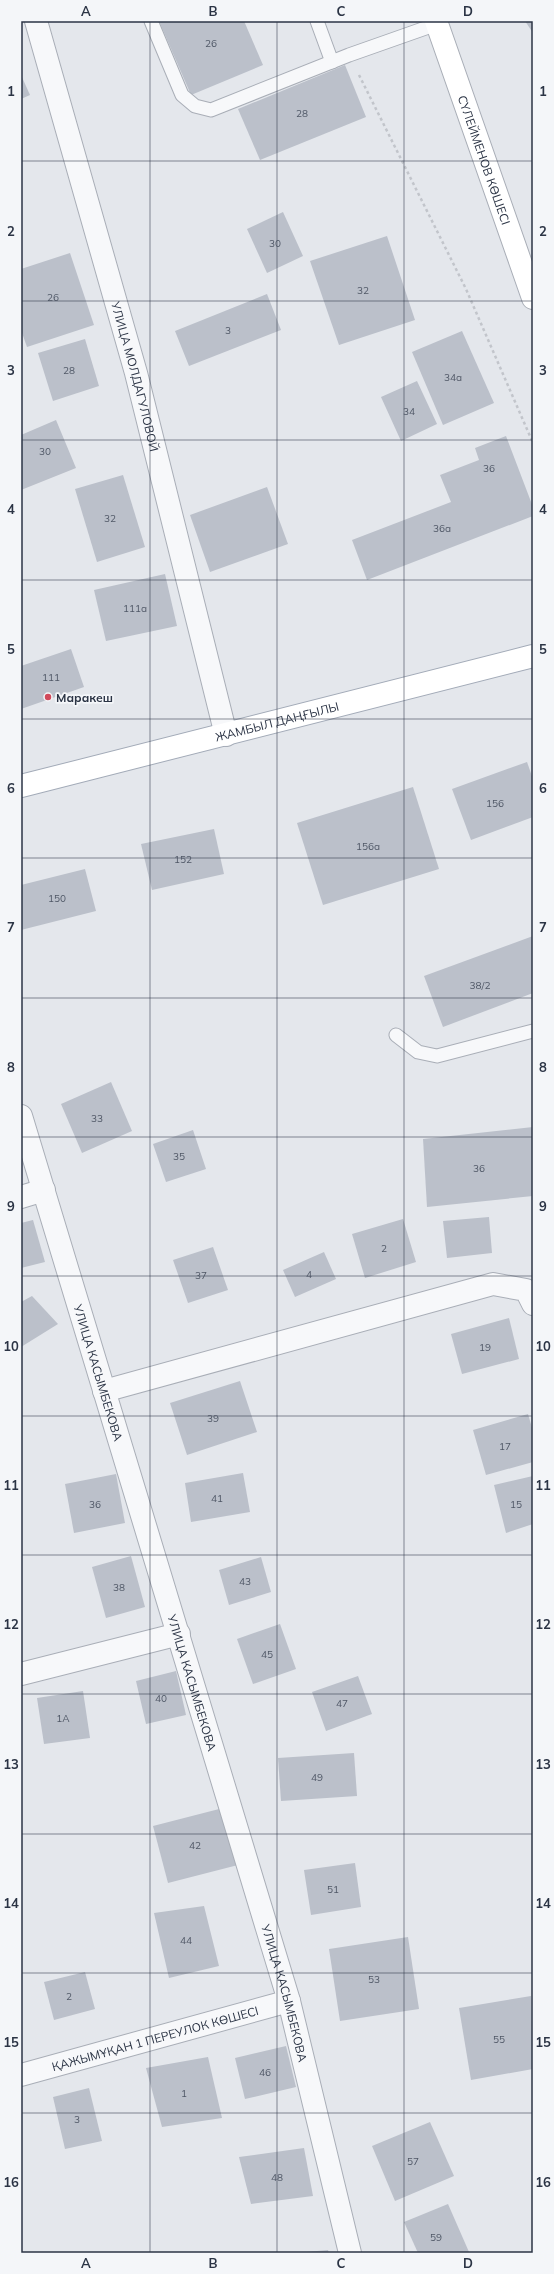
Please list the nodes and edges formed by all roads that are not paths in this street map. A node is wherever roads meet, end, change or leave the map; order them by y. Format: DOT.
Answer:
graph roads {
  1 [pos="36,21"];
  2 [pos="151,21"];
  3 [pos="317,21"];
  4 [pos="437,22"];
  5 [pos="332,62"];
  6 [pos="533,298"];
  7 [pos="533,656"];
  8 [pos="226,735"];
  9 [pos="21,786"];
  10 [pos="533,1031"];
  11 [pos="396,1035"];
  12 [pos="21,1116"];
  13 [pos="44,1190"];
  14 [pos="21,1197"];
  15 [pos="529,1297"];
  16 [pos="104,1391"];
  17 [pos="179,1634"];
  18 [pos="21,1674"];
  19 [pos="289,2001"];
  20 [pos="21,2075"];
  21 [pos="350,2253"];
  1 -- 8 [label="street, УЛИЦА МОЛДАГУЛОВОЙ"];
  2 -- 5 [label="lane"];
  3 -- 5 [label="lane"];
  4 -- 5 [label="lane"];
  4 -- 6 [label="main road, СҮЛЕЙМЕНОВ КӨШЕСІ"];
  7 -- 8 [label="main road, ЖАМБЫЛ ДАҢҒЫЛЫ"];
  8 -- 9 [label="main road, ЖАМБЫЛ ДАҢҒЫЛЫ"];
  10 -- 11 [label="lane"];
  12 -- 13 [label="street, УЛИЦА КАСЫМБЕКОВА"];
  13 -- 14 [label="street"];
  13 -- 16 [label="street, УЛИЦА КАСЫМБЕКОВА"];
  15 -- 16 [label="street"];
  16 -- 17 [label="street, УЛИЦА КАСЫМБЕКОВА"];
  17 -- 18 [label="street"];
  17 -- 19 [label="street, УЛИЦА КАСЫМБЕКОВА"];
  19 -- 20 [label="street, ҚАЖЫМҰҚАН 1 ПЕРЕУЛОК КӨШЕСІ"];
  19 -- 21 [label="street, УЛИЦА КАСЫМБЕКОВА"];
}
